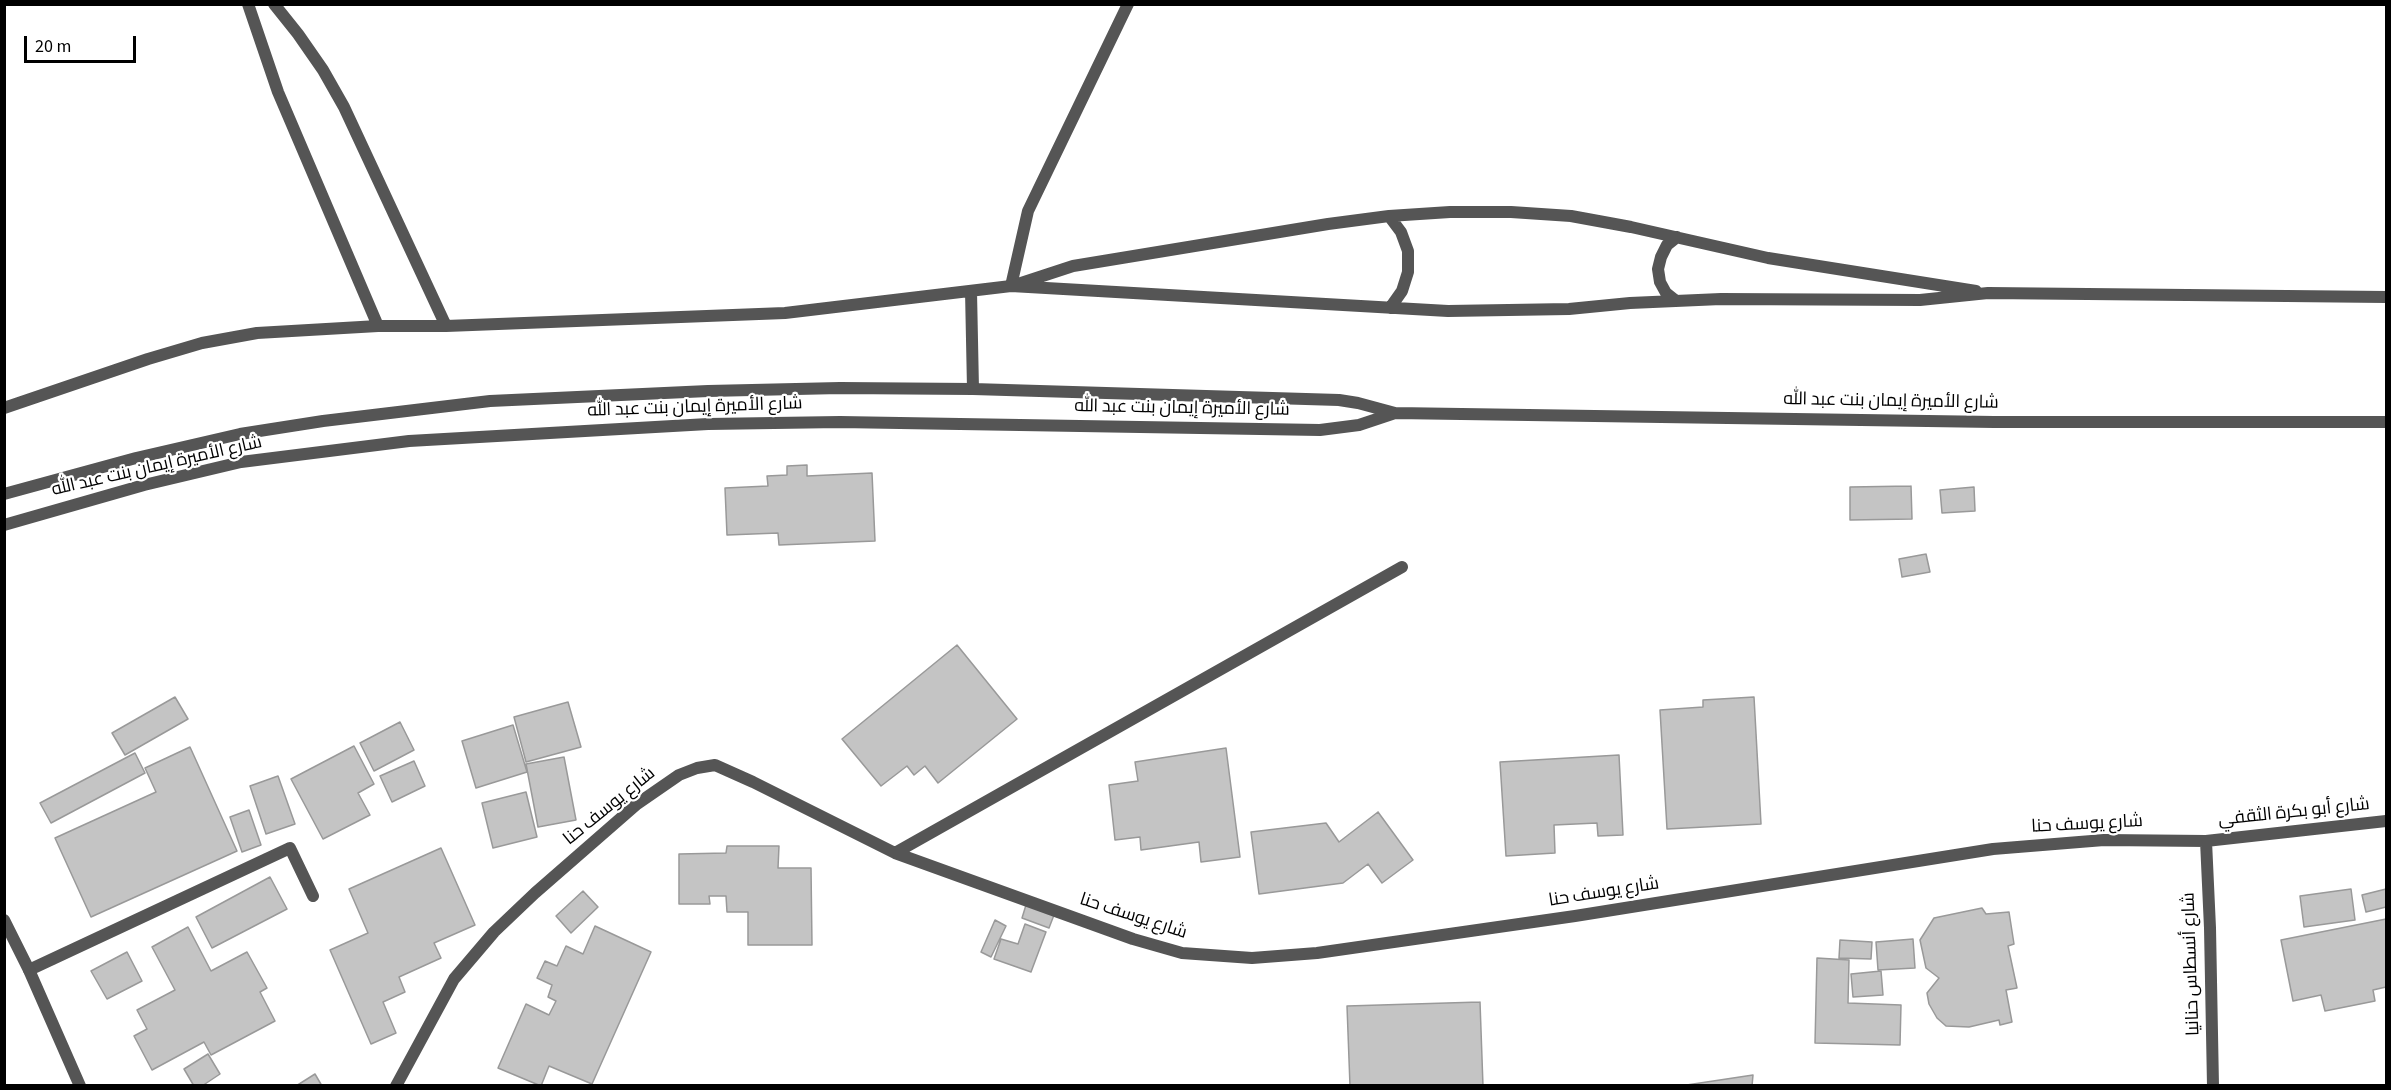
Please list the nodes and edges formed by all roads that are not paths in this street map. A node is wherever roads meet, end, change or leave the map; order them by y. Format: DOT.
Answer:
graph roads {
  1 [pos="248,4"];
  2 [pos="274,4"];
  3 [pos="1128,4"];
  4 [pos="1389,216"];
  5 [pos="1677,237"];
  6 [pos="1011,286"];
  7 [pos="971,291"];
  8 [pos="1988,293"];
  9 [pos="2386,297"];
  10 [pos="1676,301"];
  11 [pos="1390,308"];
  12 [pos="378,326"];
  13 [pos="446,326"];
  14 [pos="973,389"];
  15 [pos="4,408"];
  16 [pos="1395,413"];
  17 [pos="2386,423"];
  18 [pos="4,494"];
  19 [pos="4,525"];
  20 [pos="1402,567"];
  21 [pos="2386,821"];
  22 [pos="2206,841"];
  23 [pos="895,853"];
  24 [pos="313,896"];
  25 [pos="4,920"];
  26 [pos="29,970"];
  27 [pos="80,1086"];
  28 [pos="396,1086"];
  29 [pos="2213,1086"];
  1 -- 12 [label="street"];
  2 -- 13 [label="street"];
  3 -- 6 [label="street"];
  4 -- 5 [label="street"];
  4 -- 6 [label="street"];
  4 -- 11 [label="street"];
  5 -- 8 [label="street"];
  5 -- 10 [label="street"];
  6 -- 7 [label="street"];
  6 -- 11 [label="street"];
  7 -- 13 [label="street"];
  7 -- 14 [label="street"];
  8 -- 9 [label="street"];
  8 -- 10 [label="street"];
  10 -- 11 [label="street"];
  12 -- 13 [label="street"];
  12 -- 15 [label="street"];
  14 -- 16 [label="street, شارع الأميرة إيمان بنت عبد الله"];
  14 -- 18 [label="street, شارع الأميرة إيمان بنت عبد الله"];
  16 -- 17 [label="street, شارع الأميرة إيمان بنت عبد الله"];
  16 -- 19 [label="street, شارع الأميرة إيمان بنت عبد الله"];
  20 -- 23 [label="street"];
  21 -- 22 [label="street, شارع أبو بكرة الثقفي"];
  22 -- 23 [label="street, شارع يوسف حنا"];
  22 -- 29 [label="street, شارع أنسطاس حنانيا"];
  23 -- 28 [label="street, شارع يوسف حنا"];
  24 -- 26 [label="street"];
  25 -- 26 [label="street"];
  26 -- 27 [label="street"];
}
